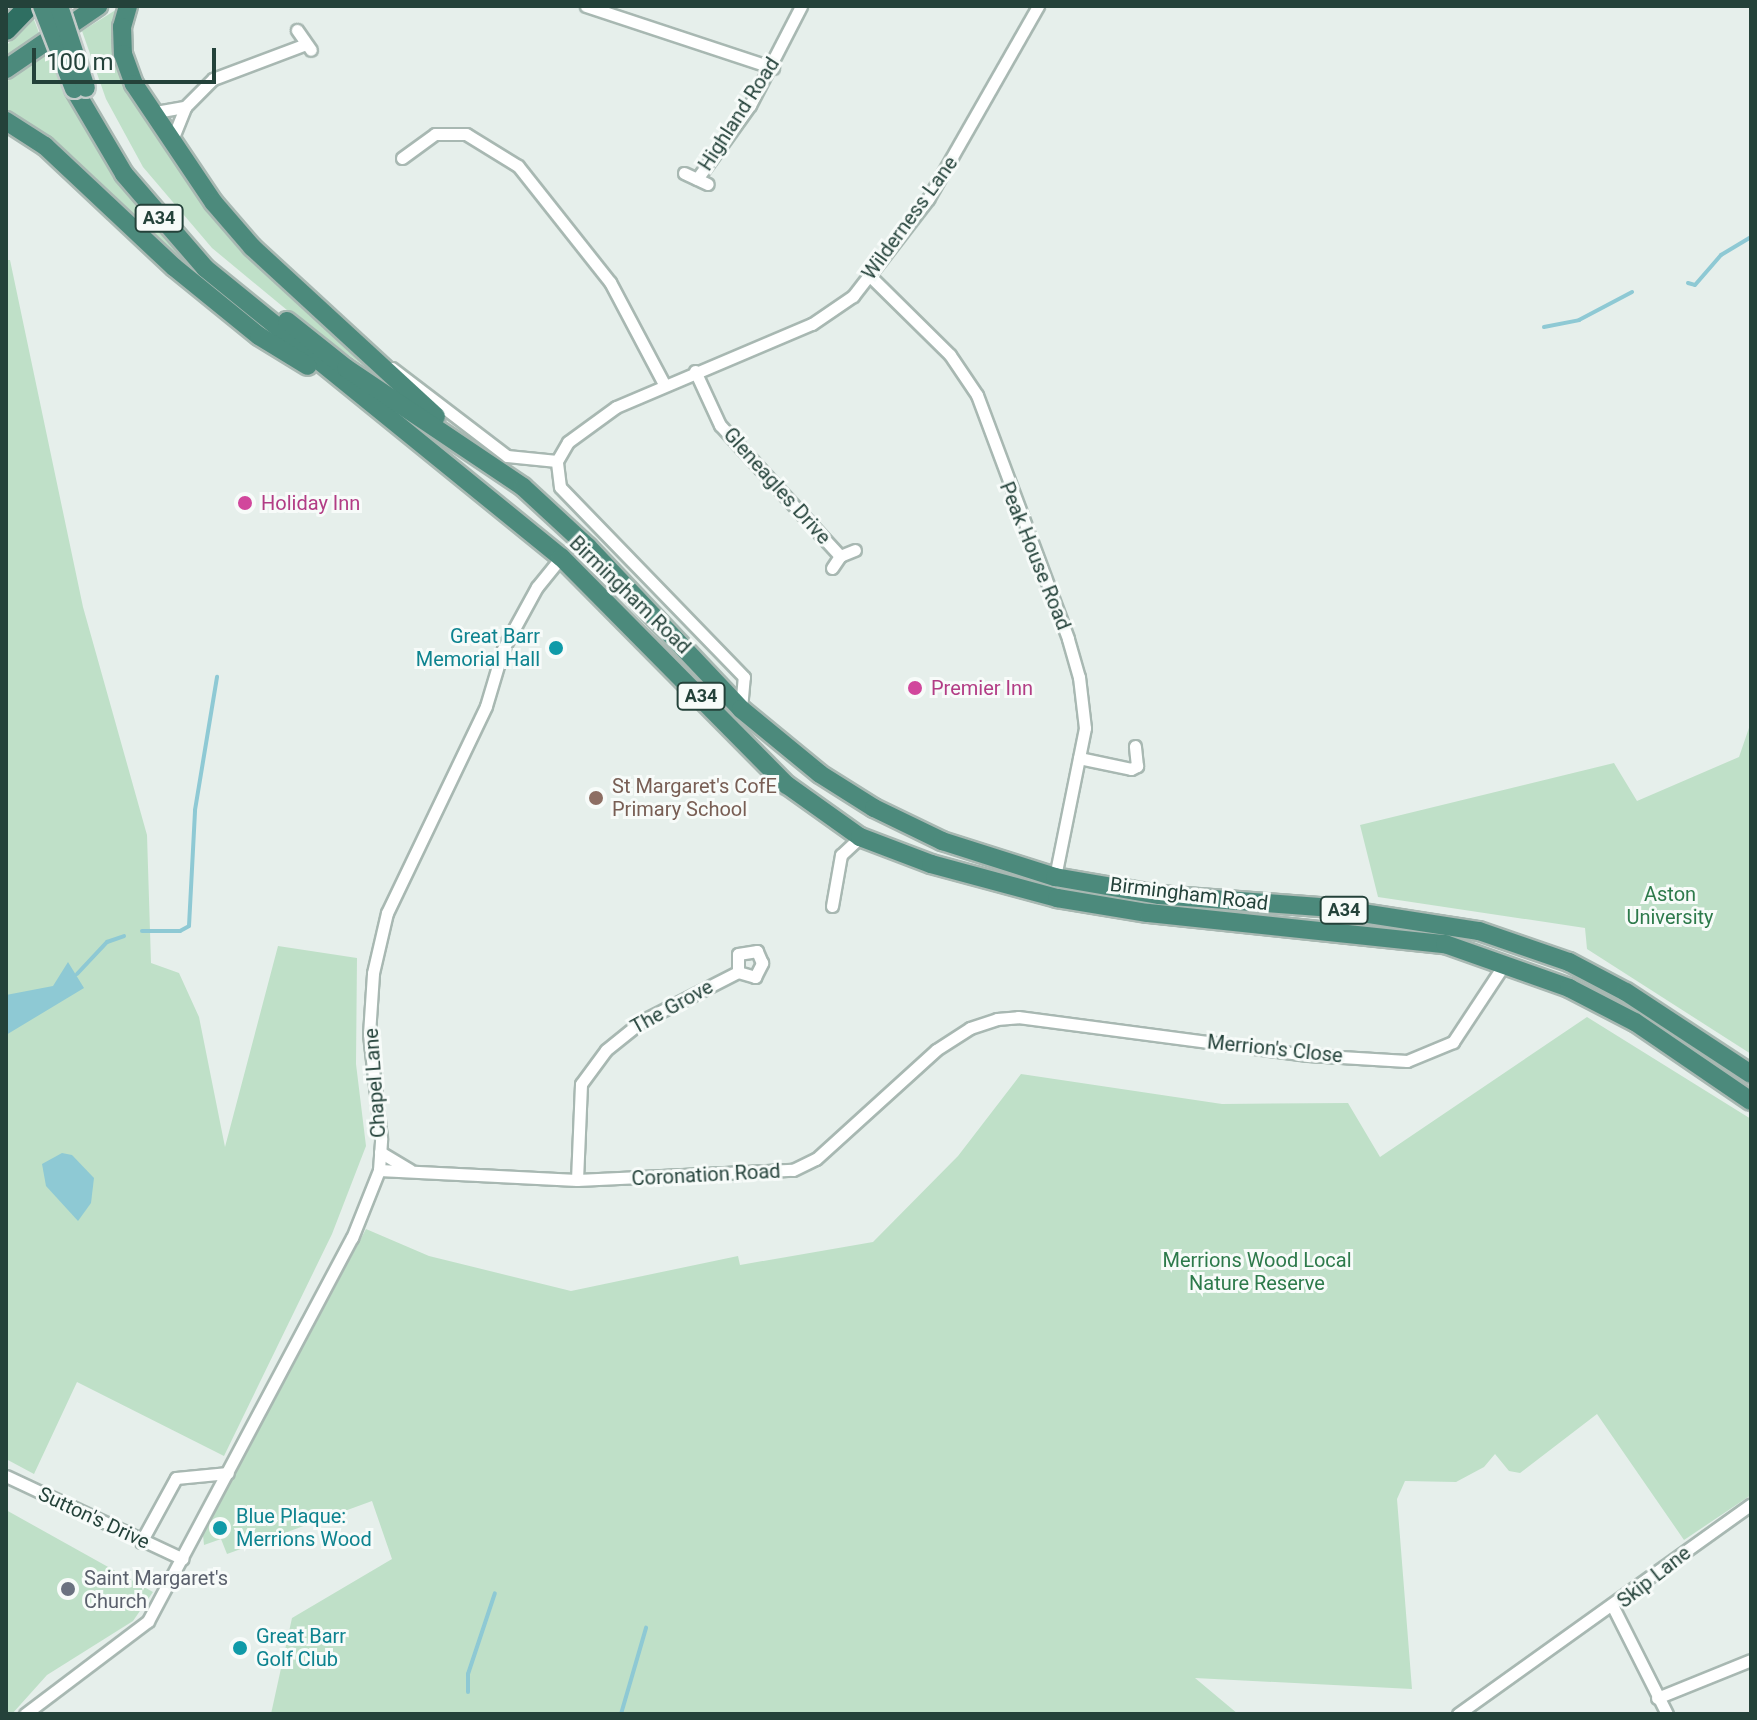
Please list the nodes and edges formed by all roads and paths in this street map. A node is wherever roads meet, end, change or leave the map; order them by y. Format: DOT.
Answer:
graph roads {
  1 [pos="29,6"];
  2 [pos="42,6"];
  3 [pos="59,6"];
  4 [pos="98,6"];
  5 [pos="128,6"];
  6 [pos="586,6"];
  7 [pos="801,6"];
  8 [pos="1033,8"];
  9 [pos="6,30"];
  10 [pos="297,30"];
  11 [pos="773,68"];
  12 [pos="6,69"];
  13 [pos="80,89"];
  14 [pos="185,107"];
  15 [pos="149,113"];
  16 [pos="6,121"];
  17 [pos="170,144"];
  18 [pos="402,158"];
  19 [pos="684,173"];
  20 [pos="870,276"];
  21 [pos="382,362"];
  22 [pos="695,371"];
  23 [pos="664,384"];
  24 [pos="387,403"];
  25 [pos="468,448"];
  26 [pos="557,461"];
  27 [pos="855,550"];
  28 [pos="840,556"];
  29 [pos="561,557"];
  30 [pos="832,568"];
  31 [pos="741,709"];
  32 [pos="1135,746"];
  33 [pos="795,755"];
  34 [pos="1079,758"];
  35 [pos="820,774"];
  36 [pos="843,826"];
  37 [pos="860,837"];
  38 [pos="1055,877"];
  39 [pos="832,906"];
  40 [pos="1490,934"];
  41 [pos="1525,946"];
  42 [pos="1484,956"];
  43 [pos="1511,965"];
  44 [pos="738,972"];
  45 [pos="997,1019"];
  46 [pos="1751,1074"];
  47 [pos="1751,1101"];
  48 [pos="380,1152"];
  49 [pos="379,1170"];
  50 [pos="411,1170"];
  51 [pos="577,1180"];
  52 [pos="228,1473"];
  53 [pos="6,1476"];
  54 [pos="1751,1504"];
  55 [pos="141,1542"];
  56 [pos="183,1559"];
  57 [pos="1612,1605"];
  58 [pos="1751,1660"];
  59 [pos="1657,1698"];
  60 [pos="25,1714"];
  61 [pos="1458,1714"];
  62 [pos="1667,1714"];
  1 -- 9 [label="highway"];
  2 -- 13 [label="highway, Birmingham Road / A34, bridge"];
  3 -- 13 [label="highway, Birmingham Road / A34, bridge"];
  4 -- 12 [label="highway"];
  5 -- 15 [label="highway"];
  6 -- 11 [label="street"];
  7 -- 11 [label="street, Highland Road"];
  8 -- 20 [label="street, Wilderness Lane"];
  10 -- 14 [label="street"];
  11 -- 19 [label="street, Highland Road"];
  13 -- 24 [label="highway, Birmingham Road / A34"];
  14 -- 15 [label="street"];
  14 -- 17 [label="street"];
  15 -- 17 [label="highway"];
  16 -- 24 [label="highway"];
  17 -- 21 [label="highway"];
  18 -- 23 [label="street"];
  20 -- 22 [label="street, Wilderness Lane"];
  20 -- 34 [label="street, Peak House Road"];
  21 -- 24 [label="highway"];
  21 -- 25 [label="highway"];
  21 -- 26 [label="street"];
  22 -- 23 [label="street, Wilderness Lane"];
  22 -- 28 [label="street, Gleneagles Drive"];
  23 -- 26 [label="street, Wilderness Lane"];
  24 -- 25 [label="highway, Birmingham Road / A34"];
  24 -- 29 [label="highway, Birmingham Road / A34"];
  25 -- 31 [label="highway, Birmingham Road / A34"];
  26 -- 31 [label="street, Birmingham Road"];
  27 -- 28 [label="street, Gleneagles Drive"];
  28 -- 30 [label="street, Gleneagles Drive"];
  29 -- 36 [label="highway, Birmingham Road / A34"];
  29 -- 48 [label="street, Chapel Lane"];
  31 -- 33 [label="highway, Birmingham Road / A34"];
  32 -- 34 [label="street"];
  33 -- 35 [label="highway, Birmingham Road / A34"];
  33 -- 36 [label="highway"];
  34 -- 38 [label="street, Peak House Road"];
  35 -- 37 [label="highway"];
  35 -- 38 [label="highway, Birmingham Road / A34"];
  36 -- 37 [label="highway, Birmingham Road / A34"];
  37 -- 39 [label="street"];
  37 -- 42 [label="highway, Birmingham Road / A34"];
  38 -- 40 [label="highway, Birmingham Road / A34"];
  40 -- 41 [label="highway, Birmingham Road / A34"];
  40 -- 42 [label="highway"];
  41 -- 43 [label="highway"];
  41 -- 46 [label="highway, Birmingham Road / A34"];
  42 -- 43 [label="highway, Birmingham Road / A34"];
  43 -- 45 [label="street, Merrion's Close"];
  43 -- 47 [label="highway, Birmingham Road / A34"];
  44 -- 51 [label="street, The Grove"];
  45 -- 51 [label="street, Coronation Road"];
  48 -- 49 [label="street, Chapel Lane"];
  48 -- 50 [label="street, Coronation Road"];
  49 -- 50 [label="street, Coronation Road"];
  49 -- 52 [label="street, Chapel Lane"];
  50 -- 51 [label="street, Coronation Road"];
  52 -- 55 [label="street"];
  52 -- 56 [label="street, Chapel Lane"];
  53 -- 55 [label="street, Sutton's Drive"];
  54 -- 57 [label="street, Skip Lane"];
  55 -- 56 [label="street, Sutton's Drive"];
  56 -- 60 [label="street, Chapel Lane"];
  57 -- 59 [label="street, Skip Lane"];
  57 -- 61 [label="street"];
  58 -- 59 [label="street"];
  59 -- 62 [label="street, Skip Lane"];
}
